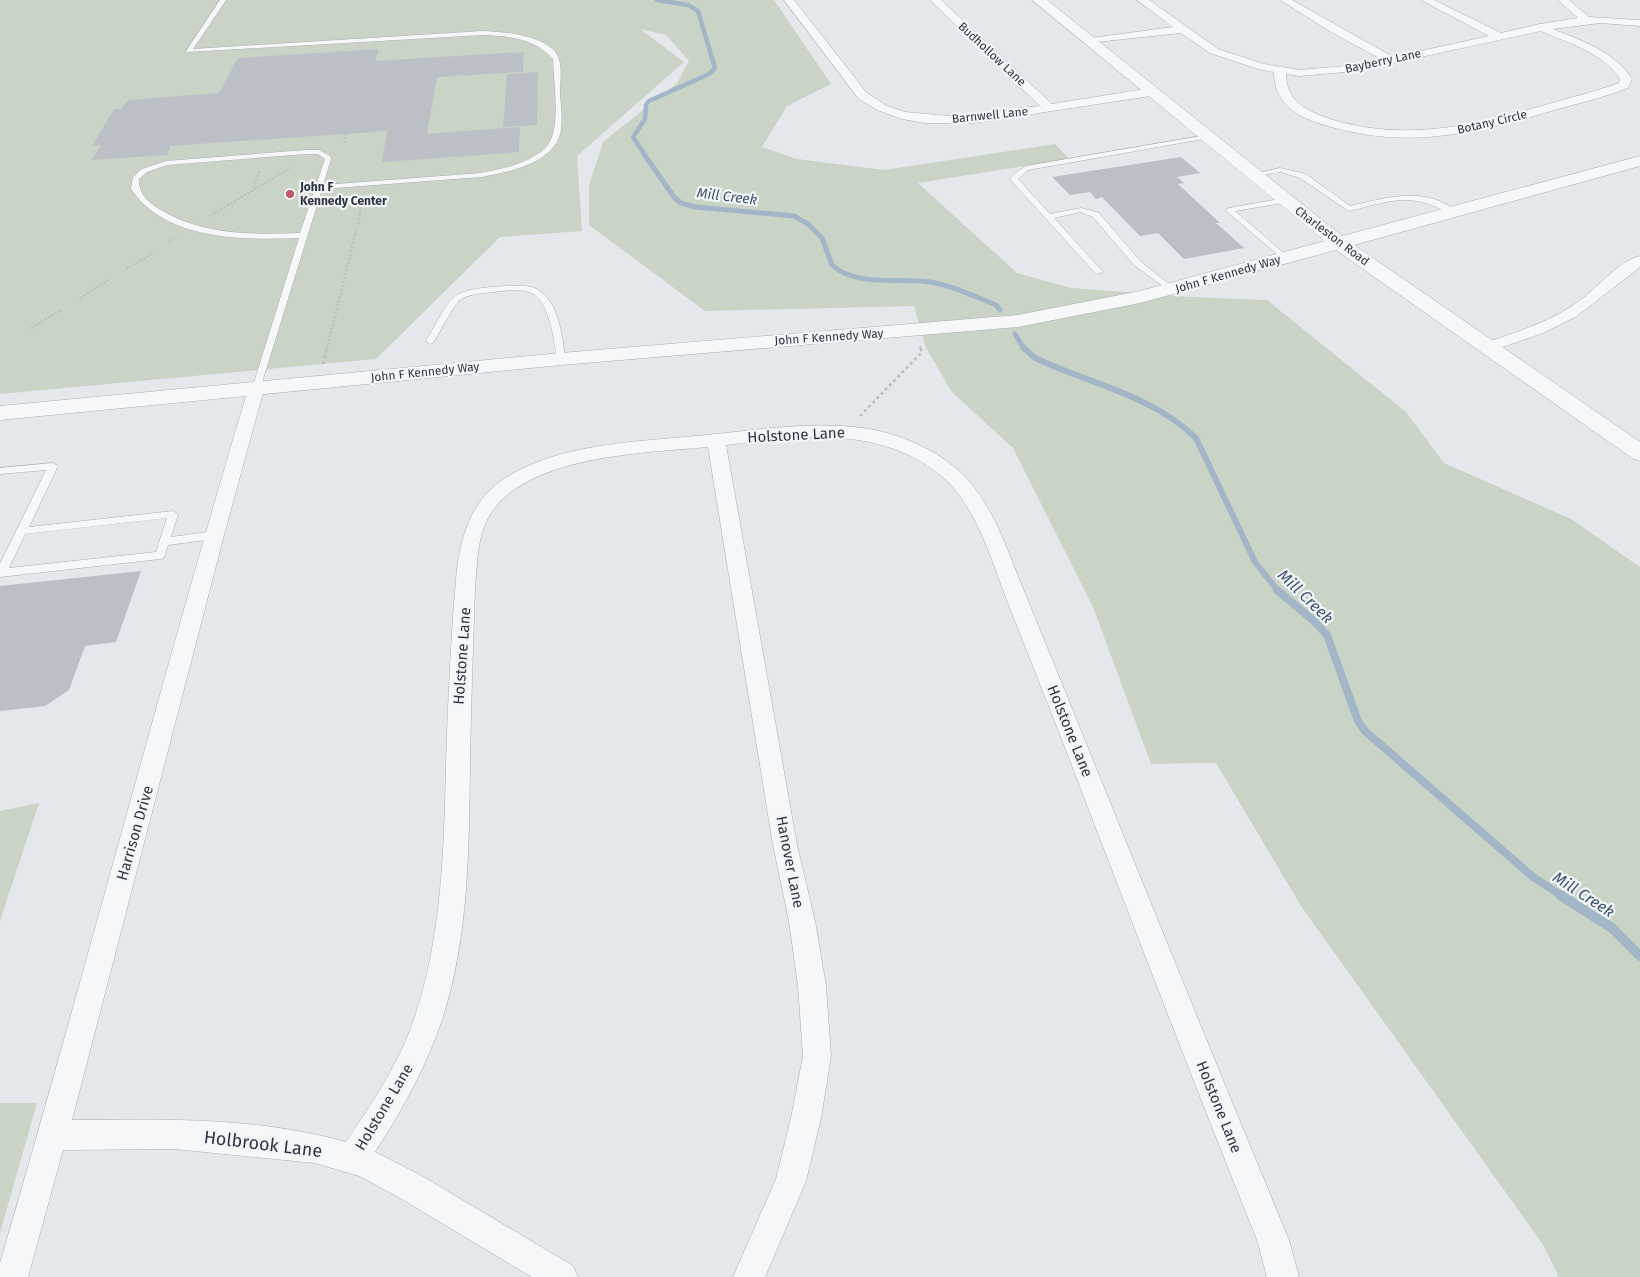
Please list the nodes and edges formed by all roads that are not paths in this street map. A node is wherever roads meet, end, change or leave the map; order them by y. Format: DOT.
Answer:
graph roads {
  1 [pos="223,0"];
  2 [pos="789,0"];
  3 [pos="935,0"];
  4 [pos="1039,0"];
  5 [pos="1142,0"];
  6 [pos="1285,0"];
  7 [pos="1426,0"];
  8 [pos="1563,0"];
  9 [pos="1586,20"];
  10 [pos="1640,23"];
  11 [pos="1540,27"];
  12 [pos="1183,29"];
  13 [pos="1498,36"];
  14 [pos="1091,41"];
  15 [pos="1391,60"];
  16 [pos="1280,70"];
  17 [pos="1151,92"];
  18 [pos="1050,108"];
  19 [pos="1207,137"];
  20 [pos="1640,161"];
  21 [pos="1254,175"];
  22 [pos="319,187"];
  23 [pos="1285,200"];
  24 [pos="1453,212"];
  25 [pos="1048,217"];
  26 [pos="305,235"];
  27 [pos="1339,243"];
  28 [pos="1284,258"];
  29 [pos="1640,260"];
  30 [pos="1099,272"];
  31 [pos="1171,290"];
  32 [pos="430,341"];
  33 [pos="1488,347"];
  34 [pos="561,359"];
  35 [pos="256,389"];
  36 [pos="0,413"];
  37 [pos="716,440"];
  38 [pos="1640,452"];
  39 [pos="0,472"];
  40 [pos="21,531"];
  41 [pos="214,535"];
  42 [pos="164,542"];
  43 [pos="0,573"];
  44 [pos="51,1135"];
  45 [pos="352,1160"];
  46 [pos="12,1277"];
  47 [pos="562,1277"];
  48 [pos="749,1277"];
  49 [pos="1283,1277"];
  1 -- 22 [label="lane"];
  2 -- 18 [label="street, Barnwell Lane"];
  3 -- 18 [label="street, Budhollow Lane"];
  4 -- 14 [label="street, Charleston Road"];
  5 -- 12 [label="street, Bayberry Lane"];
  6 -- 15 [label="street"];
  7 -- 13 [label="street"];
  8 -- 9 [label="street"];
  9 -- 10 [label="street, Bayberry Lane"];
  9 -- 11 [label="street, Bayberry Lane"];
  11 -- 13 [label="street, Bayberry Lane"];
  11 -- 16 [label="street, Botany Circle"];
  12 -- 14 [label="street"];
  12 -- 16 [label="street, Bayberry Lane"];
  13 -- 15 [label="street, Bayberry Lane"];
  14 -- 17 [label="street, Charleston Road"];
  15 -- 16 [label="street, Bayberry Lane"];
  17 -- 18 [label="street, Barnwell Lane"];
  17 -- 19 [label="street, Charleston Road"];
  19 -- 21 [label="street, Charleston Road"];
  19 -- 25 [label="lane"];
  20 -- 24 [label="street, John F Kennedy Way"];
  21 -- 23 [label="street, Charleston Road"];
  21 -- 24 [label="lane"];
  22 -- 26 [label="lane"];
  22 -- 26 [label="lane"];
  23 -- 27 [label="street, Charleston Road"];
  23 -- 28 [label="lane"];
  24 -- 27 [label="street, John F Kennedy Way"];
  25 -- 30 [label="lane"];
  25 -- 31 [label="lane"];
  26 -- 35 [label="lane"];
  27 -- 28 [label="street, John F Kennedy Way"];
  27 -- 33 [label="street, Charleston Road"];
  28 -- 31 [label="street, John F Kennedy Way"];
  29 -- 33 [label="street"];
  31 -- 34 [label="street, John F Kennedy Way"];
  32 -- 34 [label="lane"];
  33 -- 38 [label="street, Charleston Road"];
  34 -- 35 [label="street, John F Kennedy Way"];
  35 -- 36 [label="street, John F Kennedy Way"];
  35 -- 41 [label="street, Harrison Drive"];
  37 -- 45 [label="street, Holstone Lane"];
  37 -- 48 [label="street, Hanover Lane"];
  37 -- 49 [label="street, Holstone Lane"];
  39 -- 40 [label="lane"];
  40 -- 42 [label="lane"];
  40 -- 43 [label="lane"];
  41 -- 42 [label="lane"];
  41 -- 44 [label="street, Harrison Drive"];
  42 -- 43 [label="lane"];
  44 -- 45 [label="street, Holbrook Lane"];
  44 -- 46 [label="street, Harrison Drive"];
  45 -- 47 [label="street, Holbrook Lane"];
}
